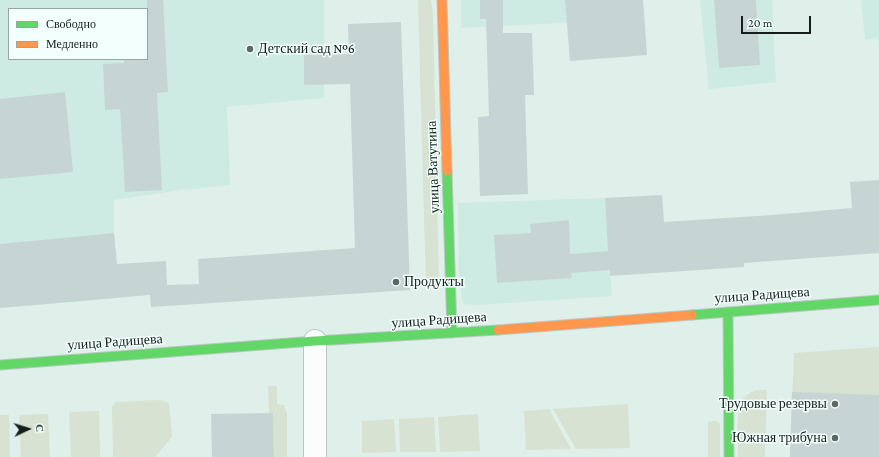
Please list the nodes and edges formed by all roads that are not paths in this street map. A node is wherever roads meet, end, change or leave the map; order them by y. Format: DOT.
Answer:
graph roads {
  1 [pos="442,0"];
  2 [pos="879,300"];
  3 [pos="728,312"];
  4 [pos="452,333"];
  5 [pos="315,341"];
  6 [pos="0,365"];
  7 [pos="314,457"];
  8 [pos="729,457"];
  1 -- 4 [label="main road, улица Ватутина"];
  2 -- 3 [label="main road, улица Радищева"];
  3 -- 4 [label="main road, улица Радищева"];
  3 -- 8 [label="main road"];
  4 -- 5 [label="main road, улица Радищева"];
  5 -- 6 [label="main road, улица Радищева"];
  5 -- 7 [label="street"];
}
